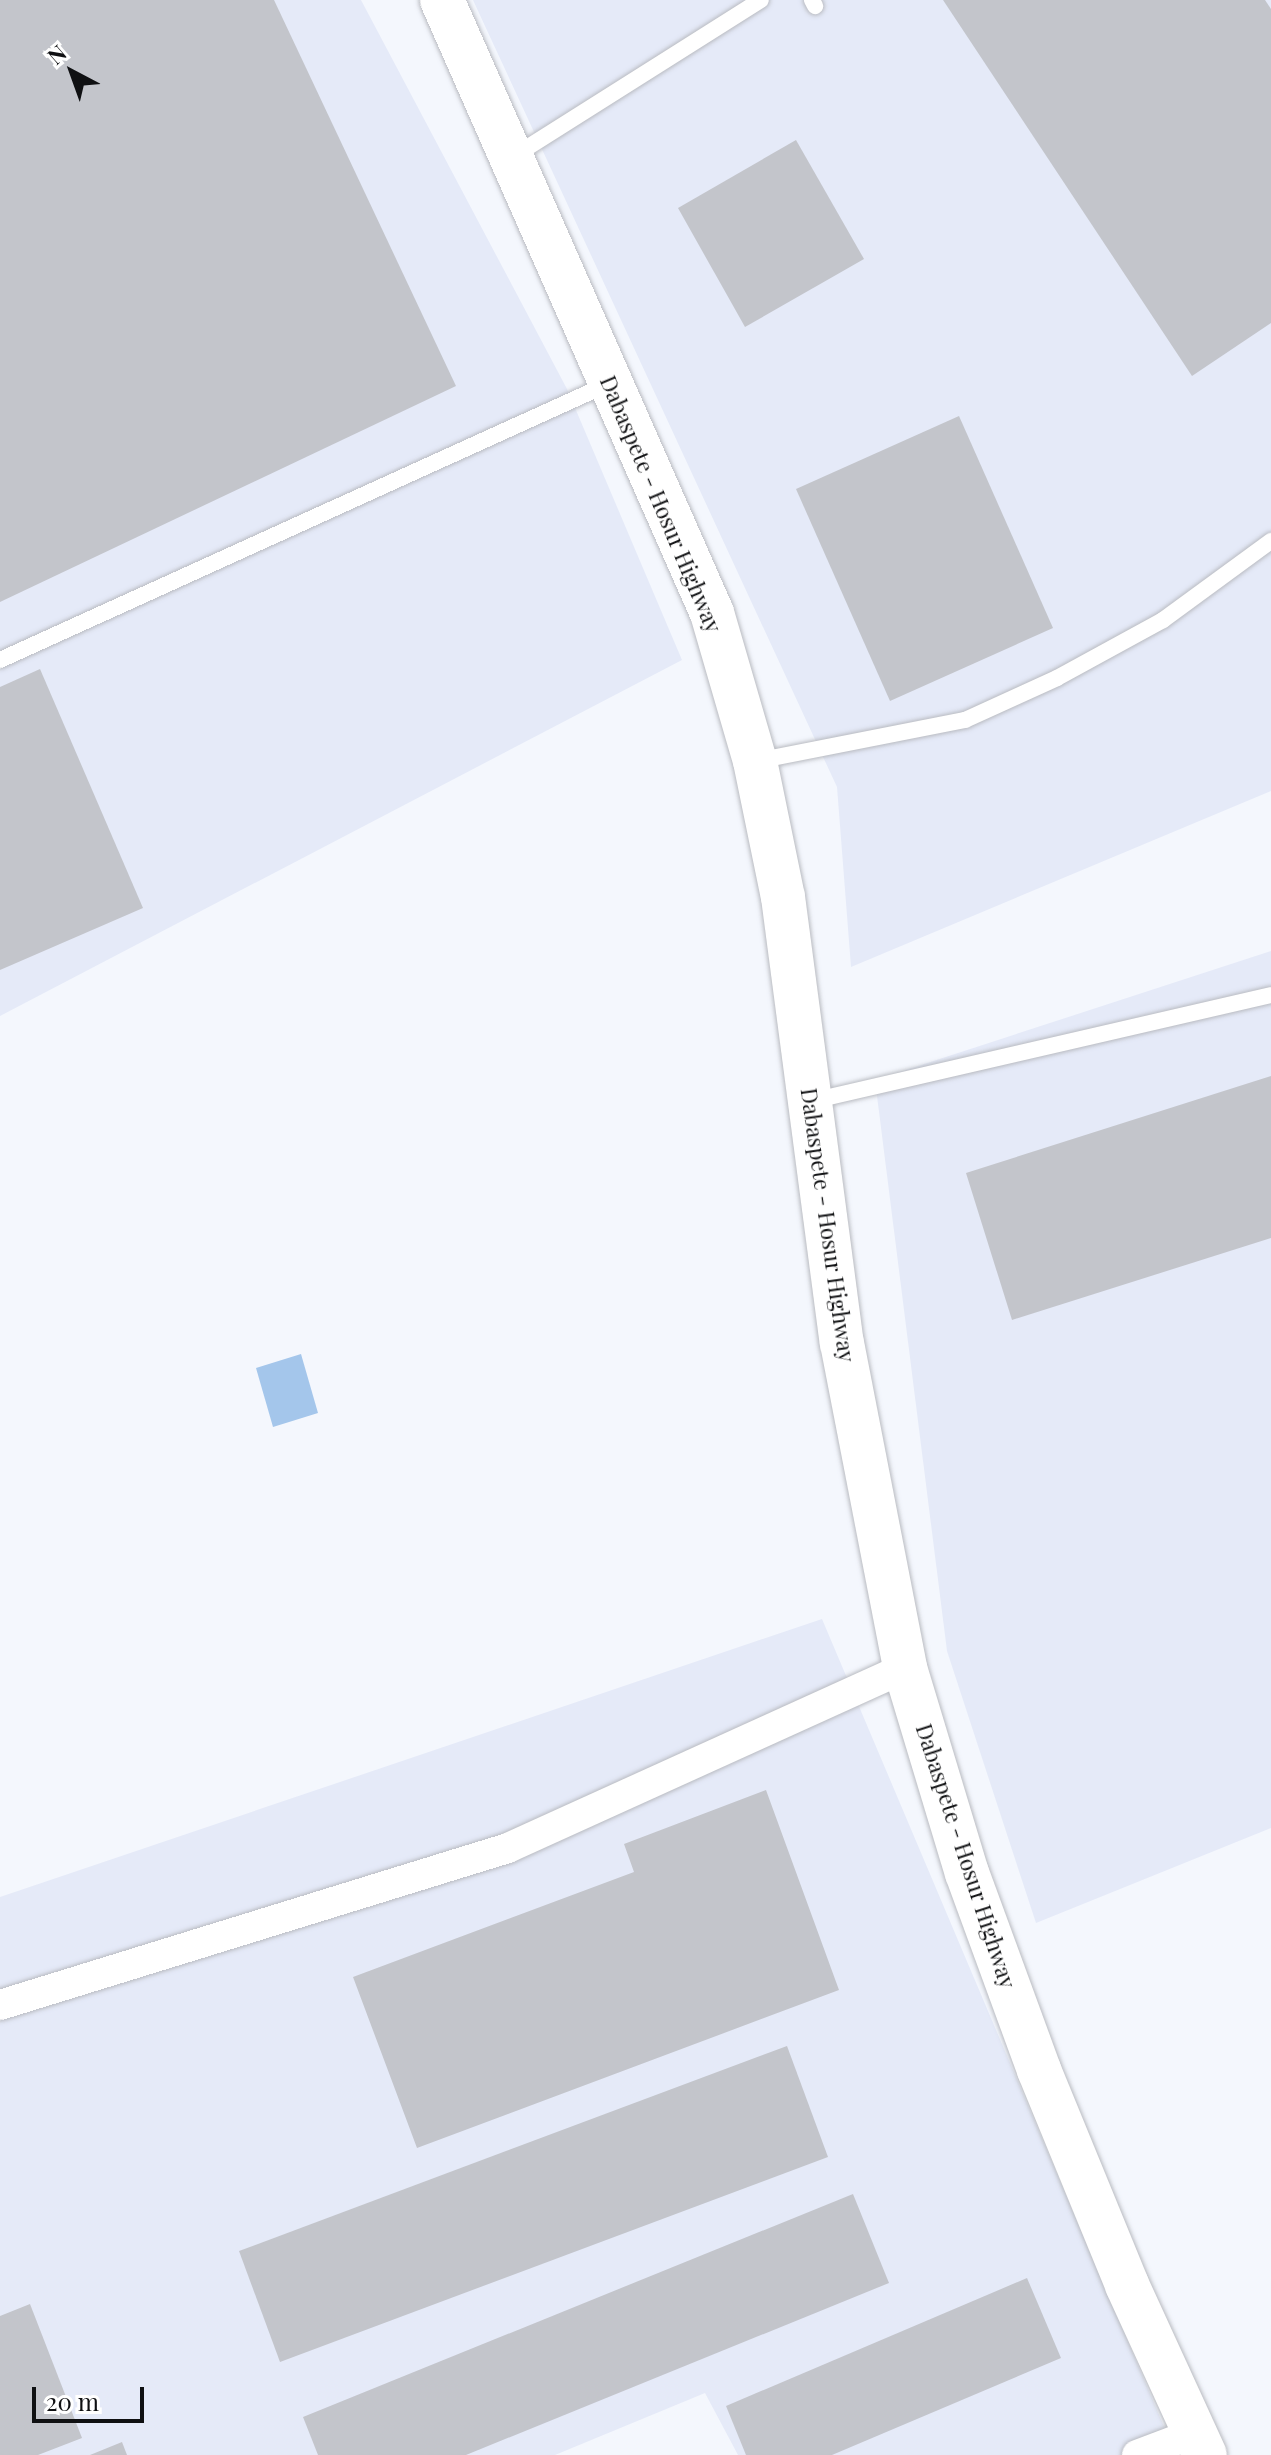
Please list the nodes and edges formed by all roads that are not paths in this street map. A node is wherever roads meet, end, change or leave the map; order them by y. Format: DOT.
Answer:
graph roads {
  1 [pos="442,0"];
  2 [pos="761,0"];
  3 [pos="513,157"];
  4 [pos="608,384"];
  5 [pos="1271,541"];
  6 [pos="0,660"];
  7 [pos="755,761"];
  8 [pos="1271,995"];
  9 [pos="810,1102"];
  10 [pos="905,1668"];
  11 [pos="0,2005"];
  12 [pos="1200,2444"];
  13 [pos="1137,2455"];
  1 -- 3 [label="highway, Dabaspete - Hosur Highway"];
  2 -- 3 [label="lane"];
  3 -- 4 [label="highway, Dabaspete - Hosur Highway"];
  4 -- 6 [label="lane"];
  4 -- 7 [label="highway, Dabaspete - Hosur Highway"];
  5 -- 7 [label="lane"];
  7 -- 9 [label="highway, Dabaspete - Hosur Highway"];
  8 -- 9 [label="lane"];
  9 -- 10 [label="highway, Dabaspete - Hosur Highway"];
  10 -- 11 [label="street"];
  10 -- 12 [label="highway, Dabaspete - Hosur Highway"];
  12 -- 13 [label="street"];
}
